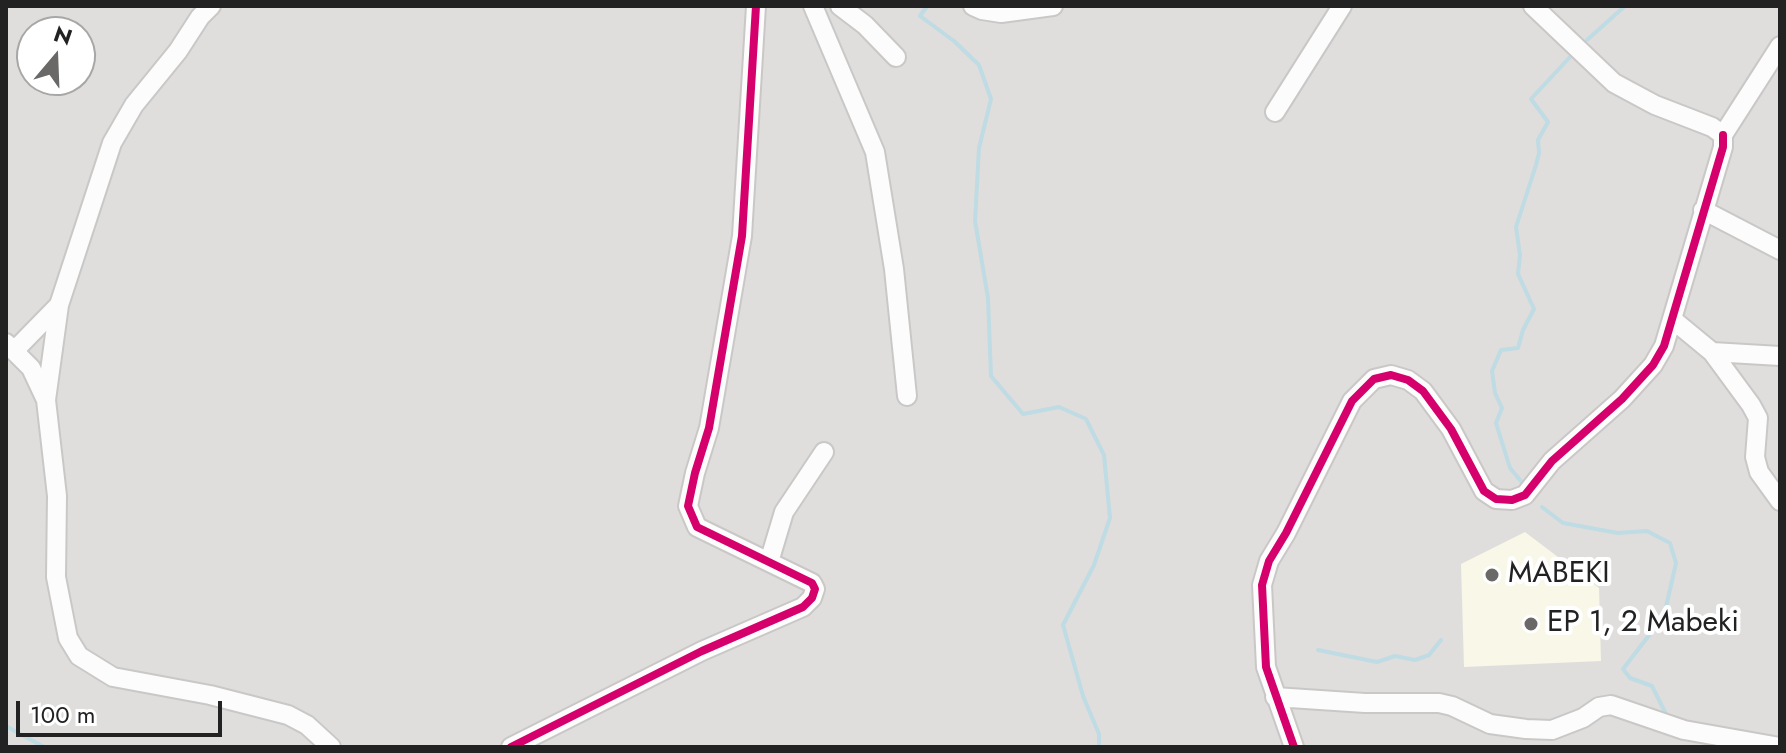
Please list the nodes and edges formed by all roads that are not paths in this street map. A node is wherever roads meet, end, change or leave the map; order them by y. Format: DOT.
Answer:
graph roads {
  1 [pos="756,6"];
  2 [pos="813,6"];
  3 [pos="840,6"];
  4 [pos="973,6"];
  5 [pos="1053,6"];
  6 [pos="1342,6"];
  7 [pos="1533,6"];
  8 [pos="199,10"];
  9 [pos="1780,46"];
  10 [pos="896,57"];
  11 [pos="1275,112"];
  12 [pos="1723,135"];
  13 [pos="1703,210"];
  14 [pos="1780,250"];
  15 [pos="59,305"];
  16 [pos="1672,319"];
  17 [pos="10,347"];
  18 [pos="1712,352"];
  19 [pos="1780,356"];
  20 [pos="907,396"];
  21 [pos="46,400"];
  22 [pos="824,452"];
  23 [pos="1780,501"];
  24 [pos="769,562"];
  25 [pos="1275,697"];
  26 [pos="331,747"];
  27 [pos="511,747"];
  28 [pos="1294,747"];
  29 [pos="1780,747"];
  1 -- 24 [label="street"];
  2 -- 20 [label="street"];
  3 -- 10 [label="street"];
  4 -- 5 [label="street"];
  6 -- 11 [label="street"];
  7 -- 12 [label="street"];
  8 -- 15 [label="street"];
  9 -- 12 [label="street"];
  12 -- 13 [label="street"];
  13 -- 14 [label="street"];
  13 -- 16 [label="street"];
  15 -- 17 [label="street"];
  15 -- 21 [label="street"];
  16 -- 18 [label="street"];
  16 -- 25 [label="street"];
  17 -- 21 [label="street"];
  18 -- 19 [label="street"];
  18 -- 23 [label="street"];
  21 -- 26 [label="street"];
  22 -- 24 [label="street"];
  24 -- 27 [label="street"];
  25 -- 28 [label="street"];
  25 -- 29 [label="street"];
}
